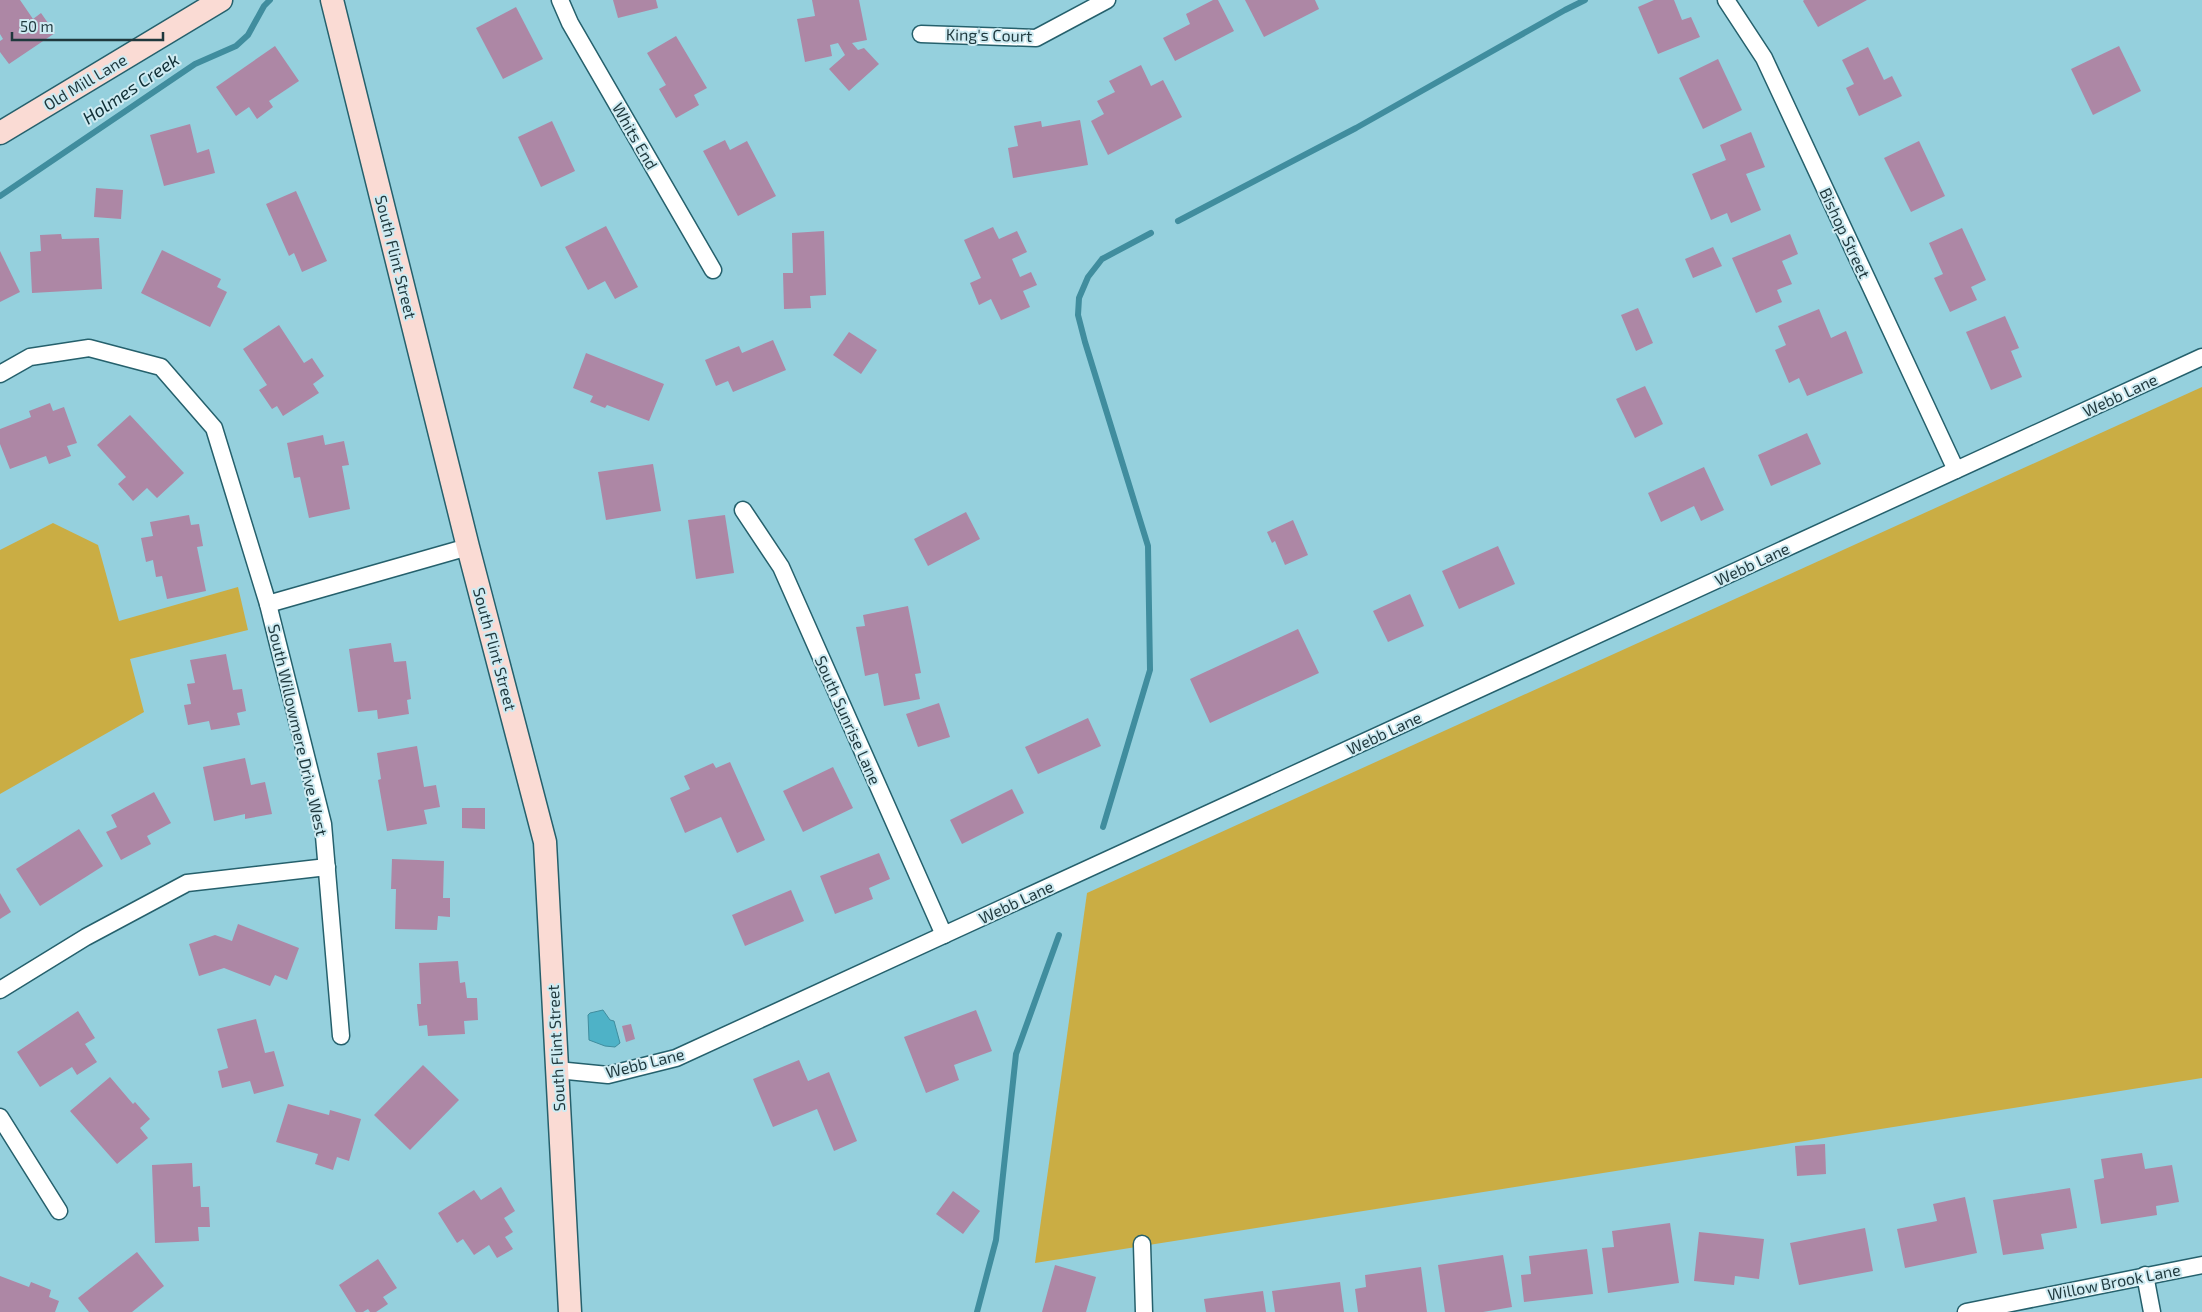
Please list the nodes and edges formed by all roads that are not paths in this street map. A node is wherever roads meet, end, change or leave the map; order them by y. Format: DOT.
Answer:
graph roads {
  1 [pos="222,0"];
  2 [pos="332,0"];
  3 [pos="560,0"];
  4 [pos="1107,0"];
  5 [pos="1726,0"];
  6 [pos="921,34"];
  7 [pos="0,134"];
  8 [pos="713,270"];
  9 [pos="2202,357"];
  10 [pos="0,374"];
  11 [pos="1956,470"];
  12 [pos="743,510"];
  13 [pos="468,547"];
  14 [pos="268,604"];
  15 [pos="327,867"];
  16 [pos="944,935"];
  17 [pos="0,990"];
  18 [pos="340,1036"];
  19 [pos="557,1070"];
  20 [pos="0,1117"];
  21 [pos="59,1211"];
  22 [pos="1142,1244"];
  23 [pos="2202,1265"];
  24 [pos="2145,1275"];
  25 [pos="570,1312"];
  26 [pos="1144,1312"];
  27 [pos="1966,1312"];
  28 [pos="2152,1312"];
  1 -- 7 [label="main road, Old Mill Lane"];
  2 -- 13 [label="main road, South Flint Street"];
  3 -- 8 [label="street, Whits End"];
  4 -- 6 [label="street, King's Court"];
  5 -- 11 [label="street, Bishop Street"];
  9 -- 11 [label="street, Webb Lane"];
  10 -- 14 [label="street, South Willowmere Drive West"];
  11 -- 16 [label="street, Webb Lane"];
  12 -- 16 [label="street, South Sunrise Lane"];
  13 -- 14 [label="street, South Willowmere Drive West"];
  13 -- 19 [label="main road, South Flint Street"];
  14 -- 15 [label="street, South Willowmere Drive West"];
  15 -- 17 [label="street"];
  15 -- 18 [label="street, South Willowmere Drive West"];
  16 -- 19 [label="street, Webb Lane"];
  19 -- 25 [label="main road, South Flint Street"];
  20 -- 21 [label="street"];
  22 -- 26 [label="street"];
  23 -- 24 [label="street, Willow Brook Lane"];
  24 -- 27 [label="street, Willow Brook Lane"];
  24 -- 28 [label="street"];
}
